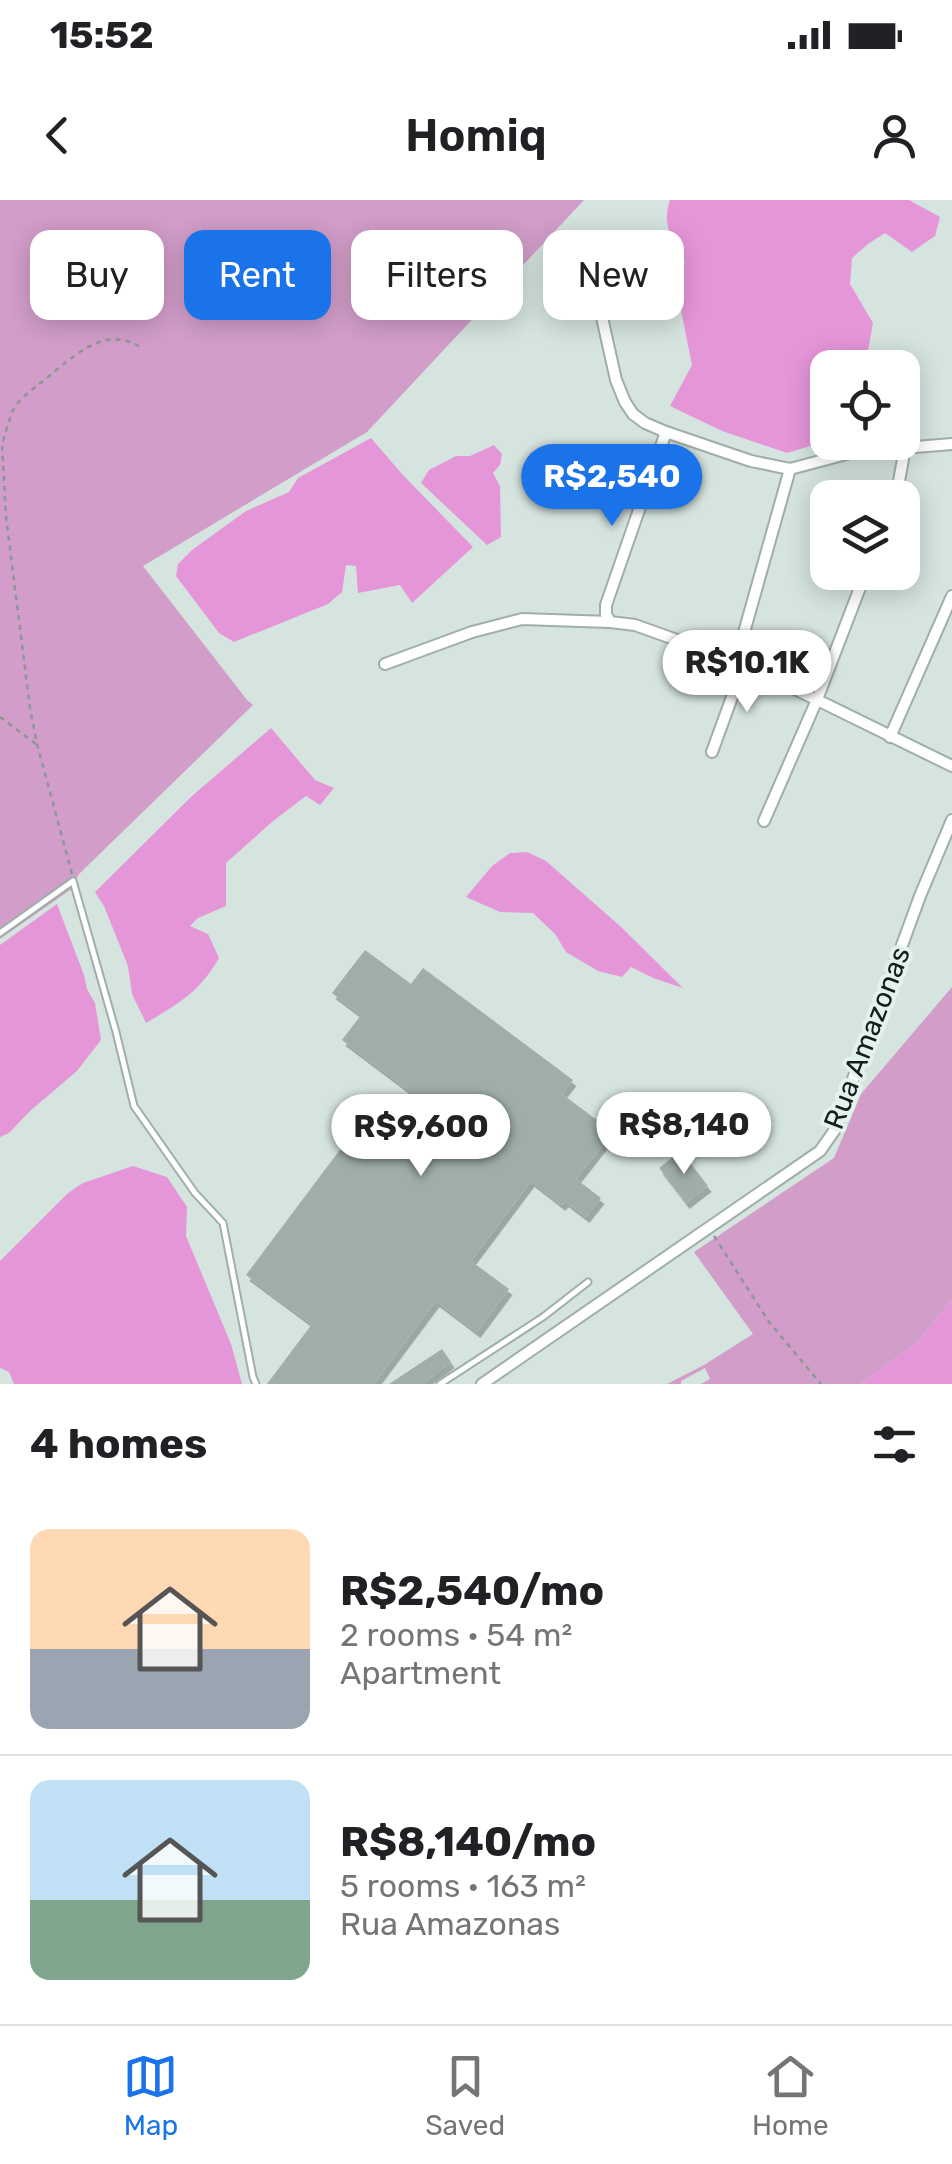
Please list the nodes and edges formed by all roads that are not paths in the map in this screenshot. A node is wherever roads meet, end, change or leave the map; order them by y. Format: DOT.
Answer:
graph roads {
  1 [pos="603,320"];
  2 [pos="666,432"];
  3 [pos="952,444"];
  4 [pos="920,447"];
  5 [pos="824,460"];
  6 [pos="790,469"];
  7 [pos="859,590"];
  8 [pos="952,596"];
  9 [pos="610,622"];
  10 [pos="740,663"];
  11 [pos="385,664"];
  12 [pos="816,702"];
  13 [pos="890,737"];
  14 [pos="712,752"];
  15 [pos="952,766"];
  16 [pos="952,820"];
  17 [pos="764,821"];
  18 [pos="0,934"];
  19 [pos="588,1282"];
  20 [pos="256,1384"];
  21 [pos="440,1384"];
  22 [pos="482,1384"];
  1 -- 2 [label="street"];
  2 -- 6 [label="street"];
  2 -- 9 [label="street"];
  3 -- 4 [label="street"];
  5 -- 6 [label="street"];
  6 -- 10 [label="street"];
  7 -- 12 [label="street"];
  8 -- 13 [label="street"];
  9 -- 10 [label="street"];
  9 -- 11 [label="street"];
  10 -- 12 [label="street"];
  10 -- 14 [label="street"];
  12 -- 13 [label="street"];
  12 -- 17 [label="street"];
  13 -- 15 [label="street"];
  16 -- 22 [label="street, Rua Amazonas"];
  18 -- 20 [label="lane"];
  19 -- 21 [label="lane"];
}
